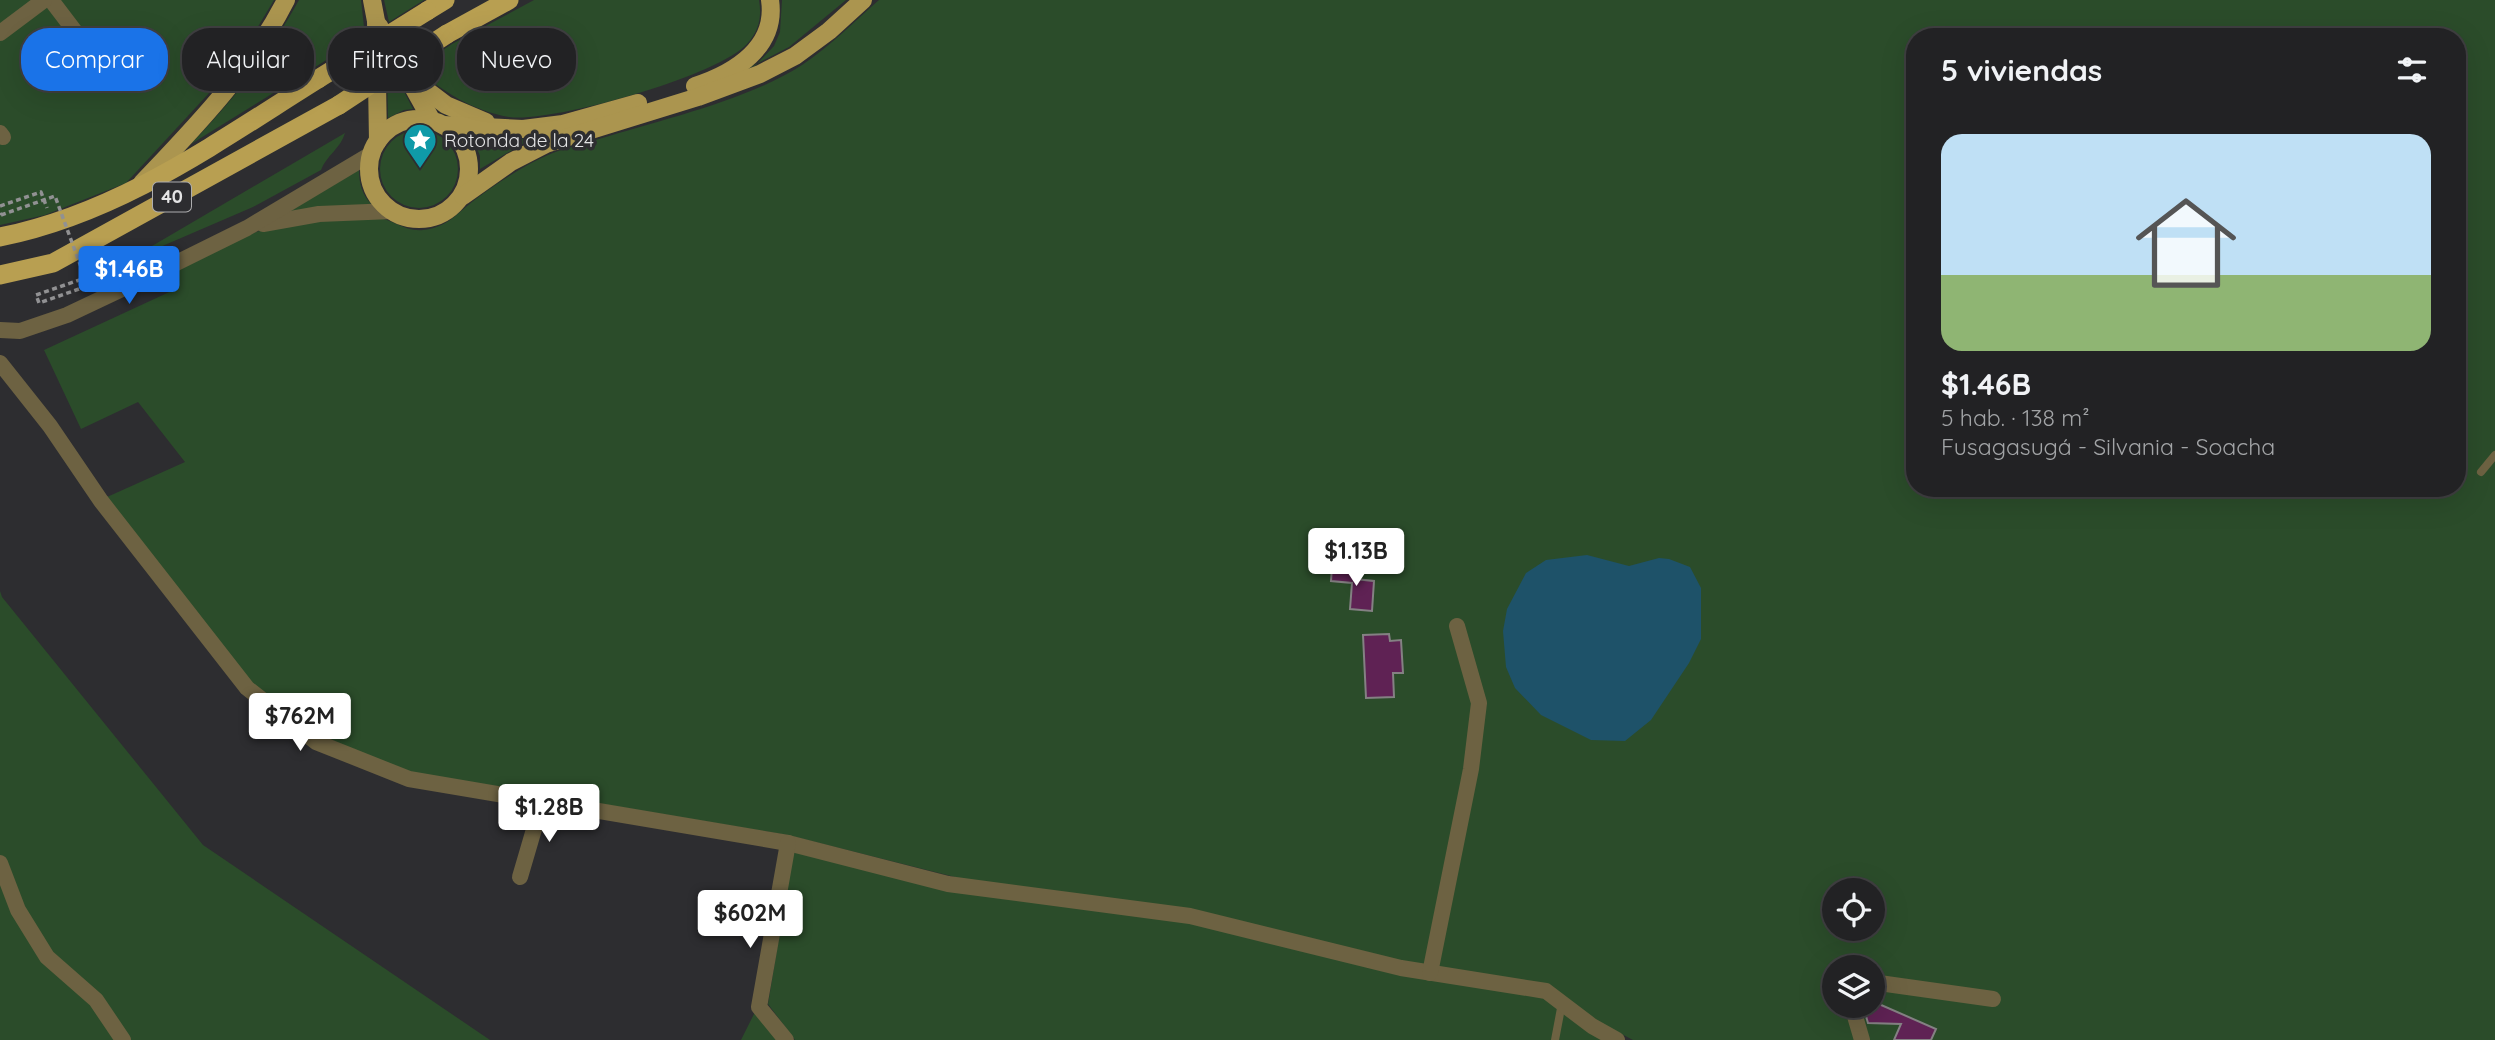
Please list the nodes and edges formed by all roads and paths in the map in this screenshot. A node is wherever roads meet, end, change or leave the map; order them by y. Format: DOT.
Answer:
graph roads {
  1 [pos="44,0"];
  2 [pos="51,0"];
  3 [pos="286,0"];
  4 [pos="372,0"];
  5 [pos="445,0"];
  6 [pos="509,0"];
  7 [pos="771,0"];
  8 [pos="863,0"];
  9 [pos="376,21"];
  10 [pos="72,28"];
  11 [pos="380,28"];
  12 [pos="0,33"];
  13 [pos="416,91"];
  14 [pos="427,91"];
  15 [pos="438,123"];
  16 [pos="510,128"];
  17 [pos="375,147"];
  18 [pos="41,192"];
  19 [pos="133,192"];
  20 [pos="463,196"];
  21 [pos="0,206"];
  22 [pos="392,211"];
  23 [pos="0,213"];
  24 [pos="247,228"];
  25 [pos="0,237"];
  26 [pos="0,275"];
  27 [pos="39,303"];
  28 [pos="0,330"];
  29 [pos="0,363"];
  30 [pos="2495,455"];
  31 [pos="2482,472"];
  32 [pos="1457,626"];
  33 [pos="542,802"];
  34 [pos="788,843"];
  35 [pos="0,863"];
  36 [pos="520,877"];
  37 [pos="1430,973"];
  38 [pos="1885,984"];
  39 [pos="1993,999"];
  40 [pos="1562,1003"];
  41 [pos="1856,1018"];
  42 [pos="123,1040"];
  43 [pos="786,1040"];
  44 [pos="1555,1040"];
  45 [pos="1617,1040"];
  46 [pos="1863,1040"];
  1 -- 12 [label="street"];
  2 -- 10 [label="street"];
  3 -- 19 [label="main road"];
  4 -- 9 [label="main road"];
  5 -- 19 [label="highway, 40, bridge"];
  6 -- 26 [label="highway, 40, bridge"];
  7 -- 16 [label="main road"];
  8 -- 20 [label="main road"];
  9 -- 11 [label="main road"];
  9 -- 17 [label="main road"];
  13 -- 15 [label="main road"];
  14 -- 16 [label="main road"];
  15 -- 16 [label="main road"];
  15 -- 17 [label="main road"];
  15 -- 20 [label="main road"];
  17 -- 22 [label="main road"];
  17 -- 24 [label="street"];
  18 -- 21 [label="path"];
  19 -- 25 [label="highway, 40"];
  20 -- 22 [label="main road"];
  22 -- 24 [label="street"];
  23 -- 27 [label="path, bridge"];
  24 -- 28 [label="street"];
  29 -- 33 [label="street"];
  30 -- 31 [label="lane"];
  32 -- 37 [label="street"];
  33 -- 34 [label="street"];
  33 -- 36 [label="street"];
  34 -- 37 [label="street"];
  34 -- 43 [label="street"];
  35 -- 42 [label="street"];
  37 -- 40 [label="street"];
  38 -- 39 [label="street"];
  40 -- 44 [label="lane"];
  40 -- 45 [label="street"];
  41 -- 46 [label="street"];
}
